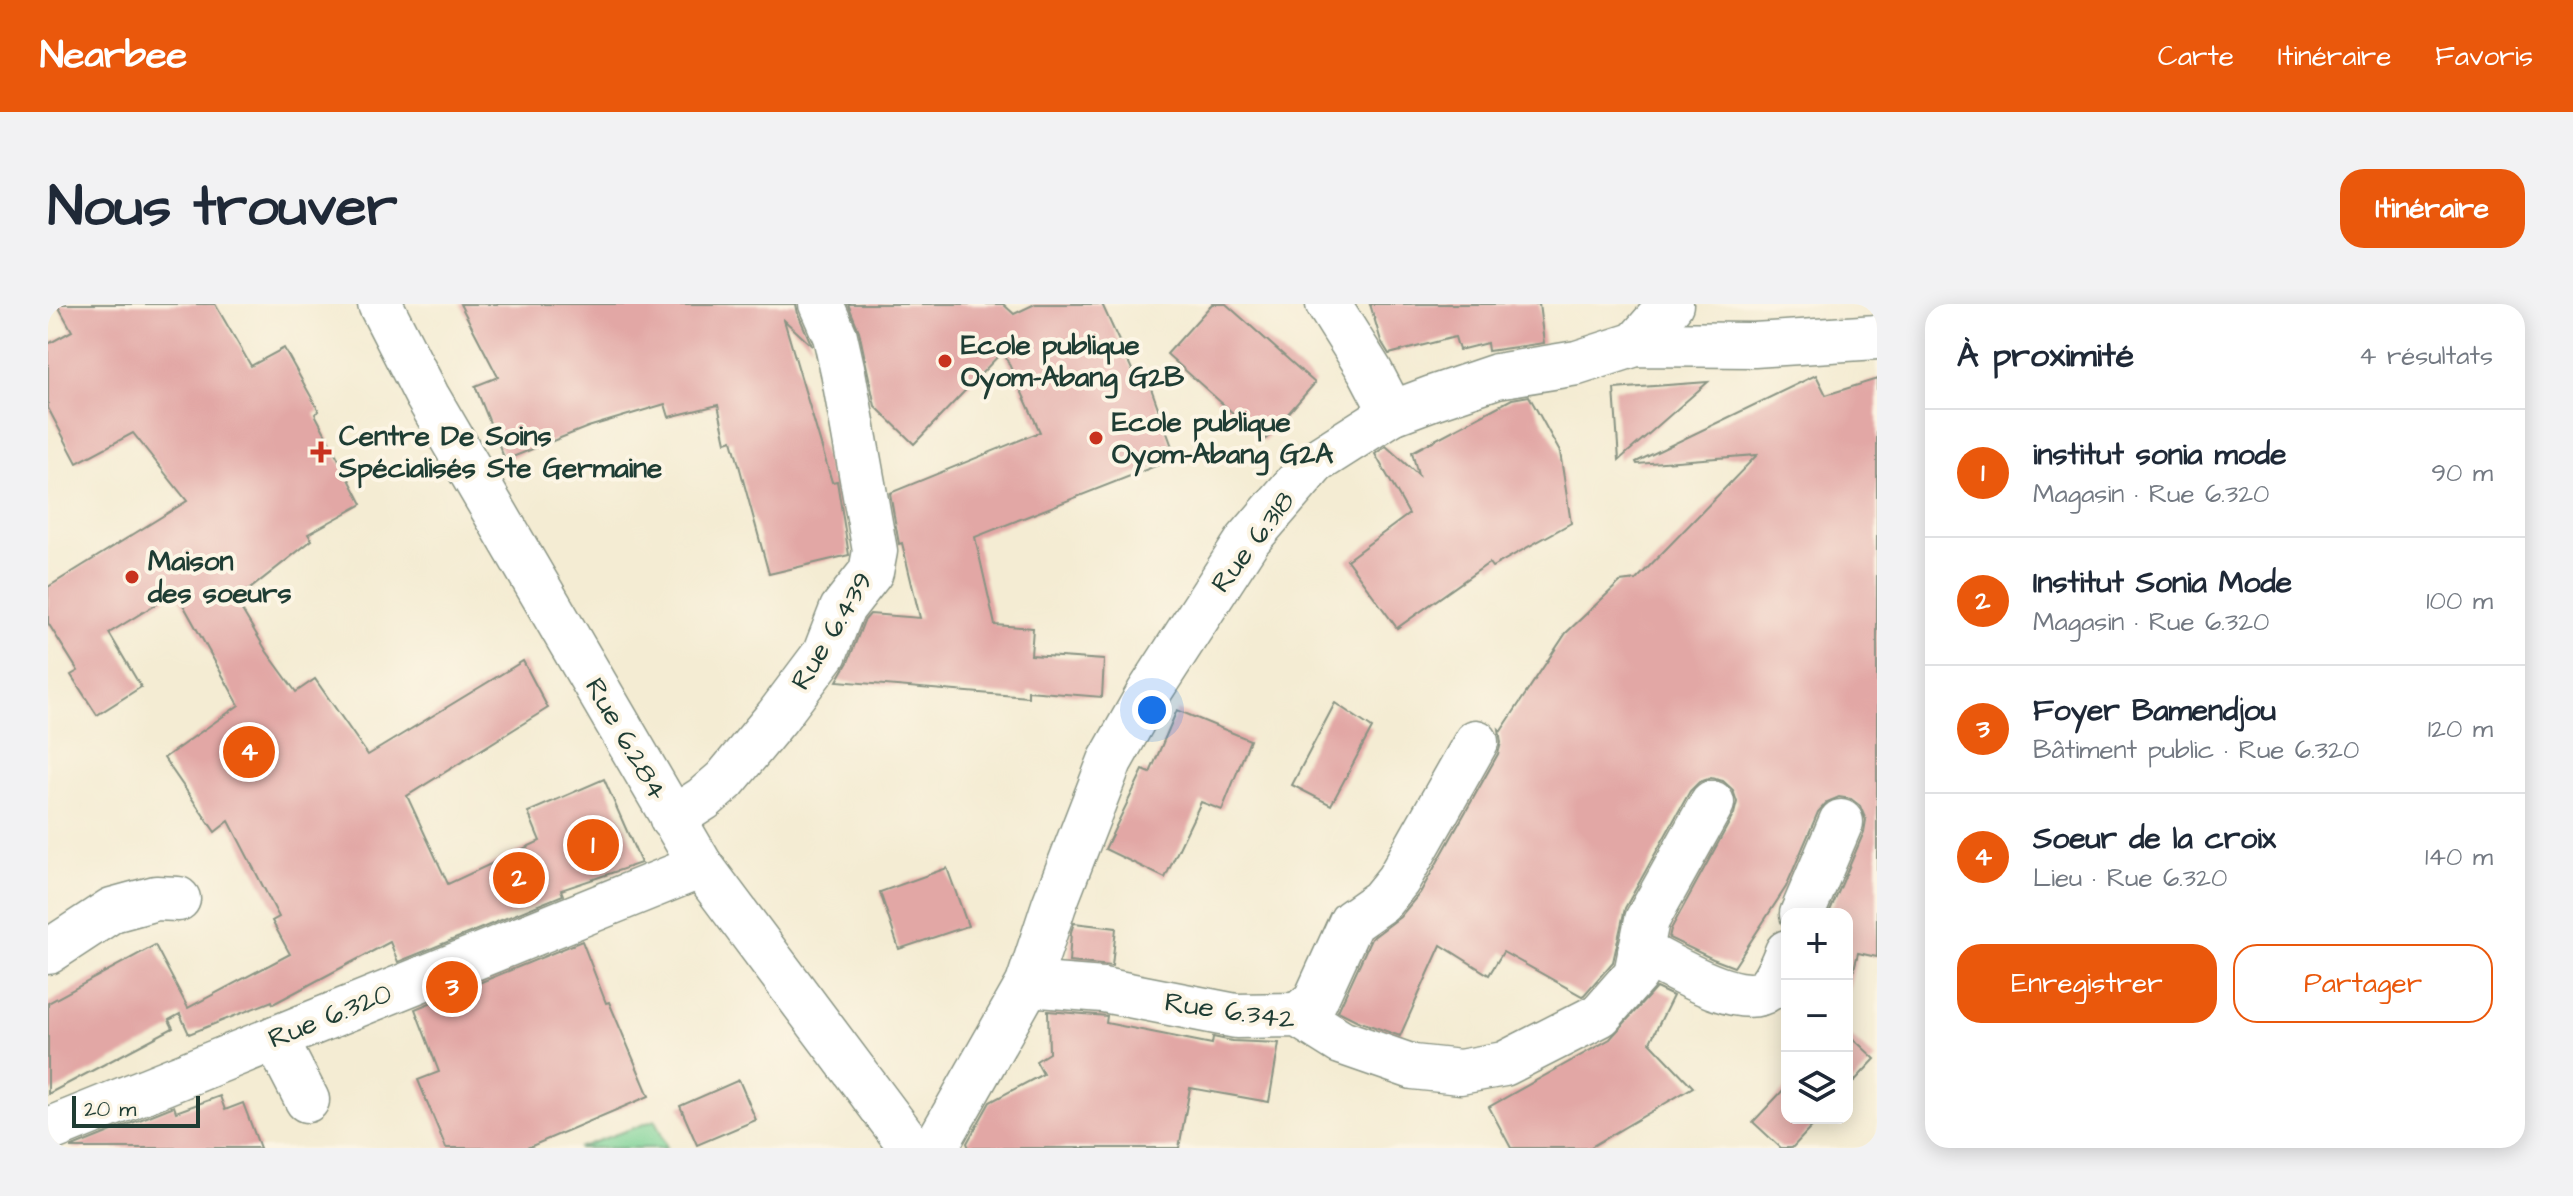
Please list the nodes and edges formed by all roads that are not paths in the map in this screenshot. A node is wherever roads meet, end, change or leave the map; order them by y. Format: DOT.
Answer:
graph roads {
  1 [pos="380,304"];
  2 [pos="821,304"];
  3 [pos="1328,304"];
  4 [pos="1671,304"];
  5 [pos="1877,337"];
  6 [pos="1636,344"];
  7 [pos="1392,413"];
  8 [pos="1476,742"];
  9 [pos="1712,803"];
  10 [pos="672,819"];
  11 [pos="1841,822"];
  12 [pos="701,866"];
  13 [pos="178,899"];
  14 [pos="1805,908"];
  15 [pos="1640,951"];
  16 [pos="48,952"];
  17 [pos="1781,967"];
  18 [pos="1028,984"];
  19 [pos="1298,1015"];
  20 [pos="275,1038"];
  21 [pos="307,1100"];
  22 [pos="48,1130"];
  23 [pos="912,1148"];
  24 [pos="935,1148"];
  1 -- 10 [label="street, Rue 6.284"];
  2 -- 10 [label="street, Rue 6.439"];
  3 -- 7 [label="street"];
  4 -- 6 [label="street"];
  5 -- 6 [label="street, Rue 6.318"];
  6 -- 7 [label="street, Rue 6.318"];
  7 -- 18 [label="street, Rue 6.318"];
  8 -- 19 [label="street"];
  9 -- 15 [label="street, Rue 6.342"];
  10 -- 12 [label="street, Rue 6.284"];
  11 -- 14 [label="street"];
  12 -- 20 [label="street, Rue 6.320"];
  12 -- 23 [label="street, Rue 6.284"];
  13 -- 16 [label="street"];
  15 -- 17 [label="street"];
  15 -- 19 [label="street, Rue 6.342"];
  18 -- 19 [label="street, Rue 6.342"];
  18 -- 24 [label="street, Rue 6.318"];
  20 -- 21 [label="street"];
  20 -- 22 [label="street, Rue 6.320"];
}
